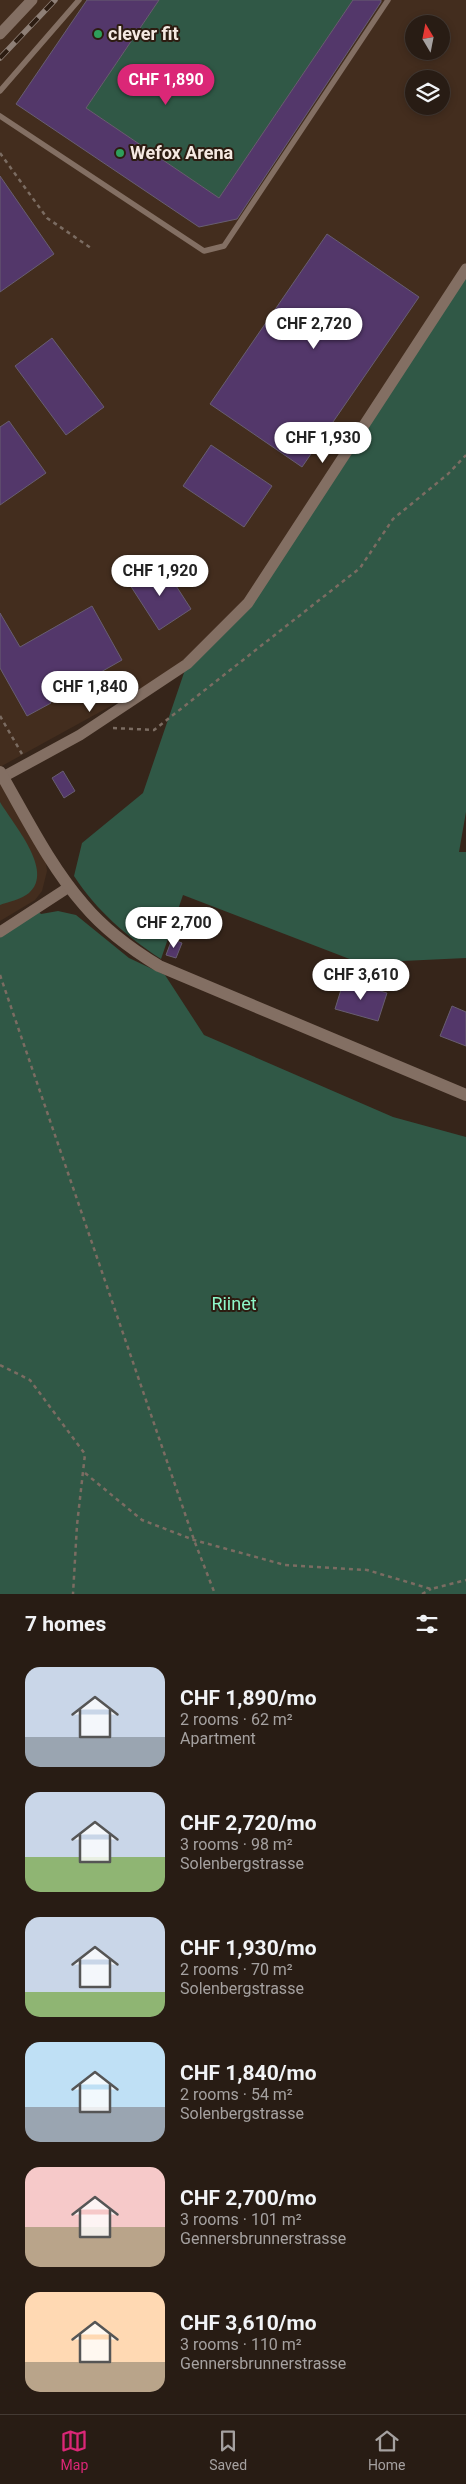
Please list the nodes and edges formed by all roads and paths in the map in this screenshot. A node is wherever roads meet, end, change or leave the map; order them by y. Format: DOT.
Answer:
graph roads {
  1 [pos="32,0"];
  2 [pos="79,0"];
  3 [pos="388,0"];
  4 [pos="0,34"];
  5 [pos="0,91"];
  6 [pos="0,116"];
  7 [pos="0,153"];
  8 [pos="91,248"];
  9 [pos="466,269"];
  10 [pos="466,455"];
  11 [pos="0,716"];
  12 [pos="92,728"];
  13 [pos="28,764"];
  14 [pos="2,775"];
  15 [pos="70,887"];
  16 [pos="0,932"];
  17 [pos="0,975"];
  18 [pos="466,1095"];
  19 [pos="0,1365"];
  20 [pos="85,1474"];
  21 [pos="194,1540"];
  22 [pos="466,1580"];
  23 [pos="431,1589"];
  24 [pos="73,1594"];
  25 [pos="215,1594"];
  26 [pos="422,1594"];
  1 -- 4 [label="street"];
  2 -- 5 [label="lane"];
  3 -- 6 [label="lane"];
  7 -- 8 [label="path"];
  9 -- 12 [label="street"];
  10 -- 12 [label="path"];
  11 -- 13 [label="path"];
  12 -- 13 [label="street"];
  13 -- 14 [label="street"];
  14 -- 15 [label="street"];
  15 -- 16 [label="street"];
  15 -- 18 [label="street"];
  17 -- 21 [label="path"];
  19 -- 20 [label="path"];
  20 -- 21 [label="path"];
  20 -- 24 [label="path"];
  21 -- 23 [label="path"];
  21 -- 25 [label="path"];
  22 -- 23 [label="path"];
  23 -- 26 [label="path"];
}
